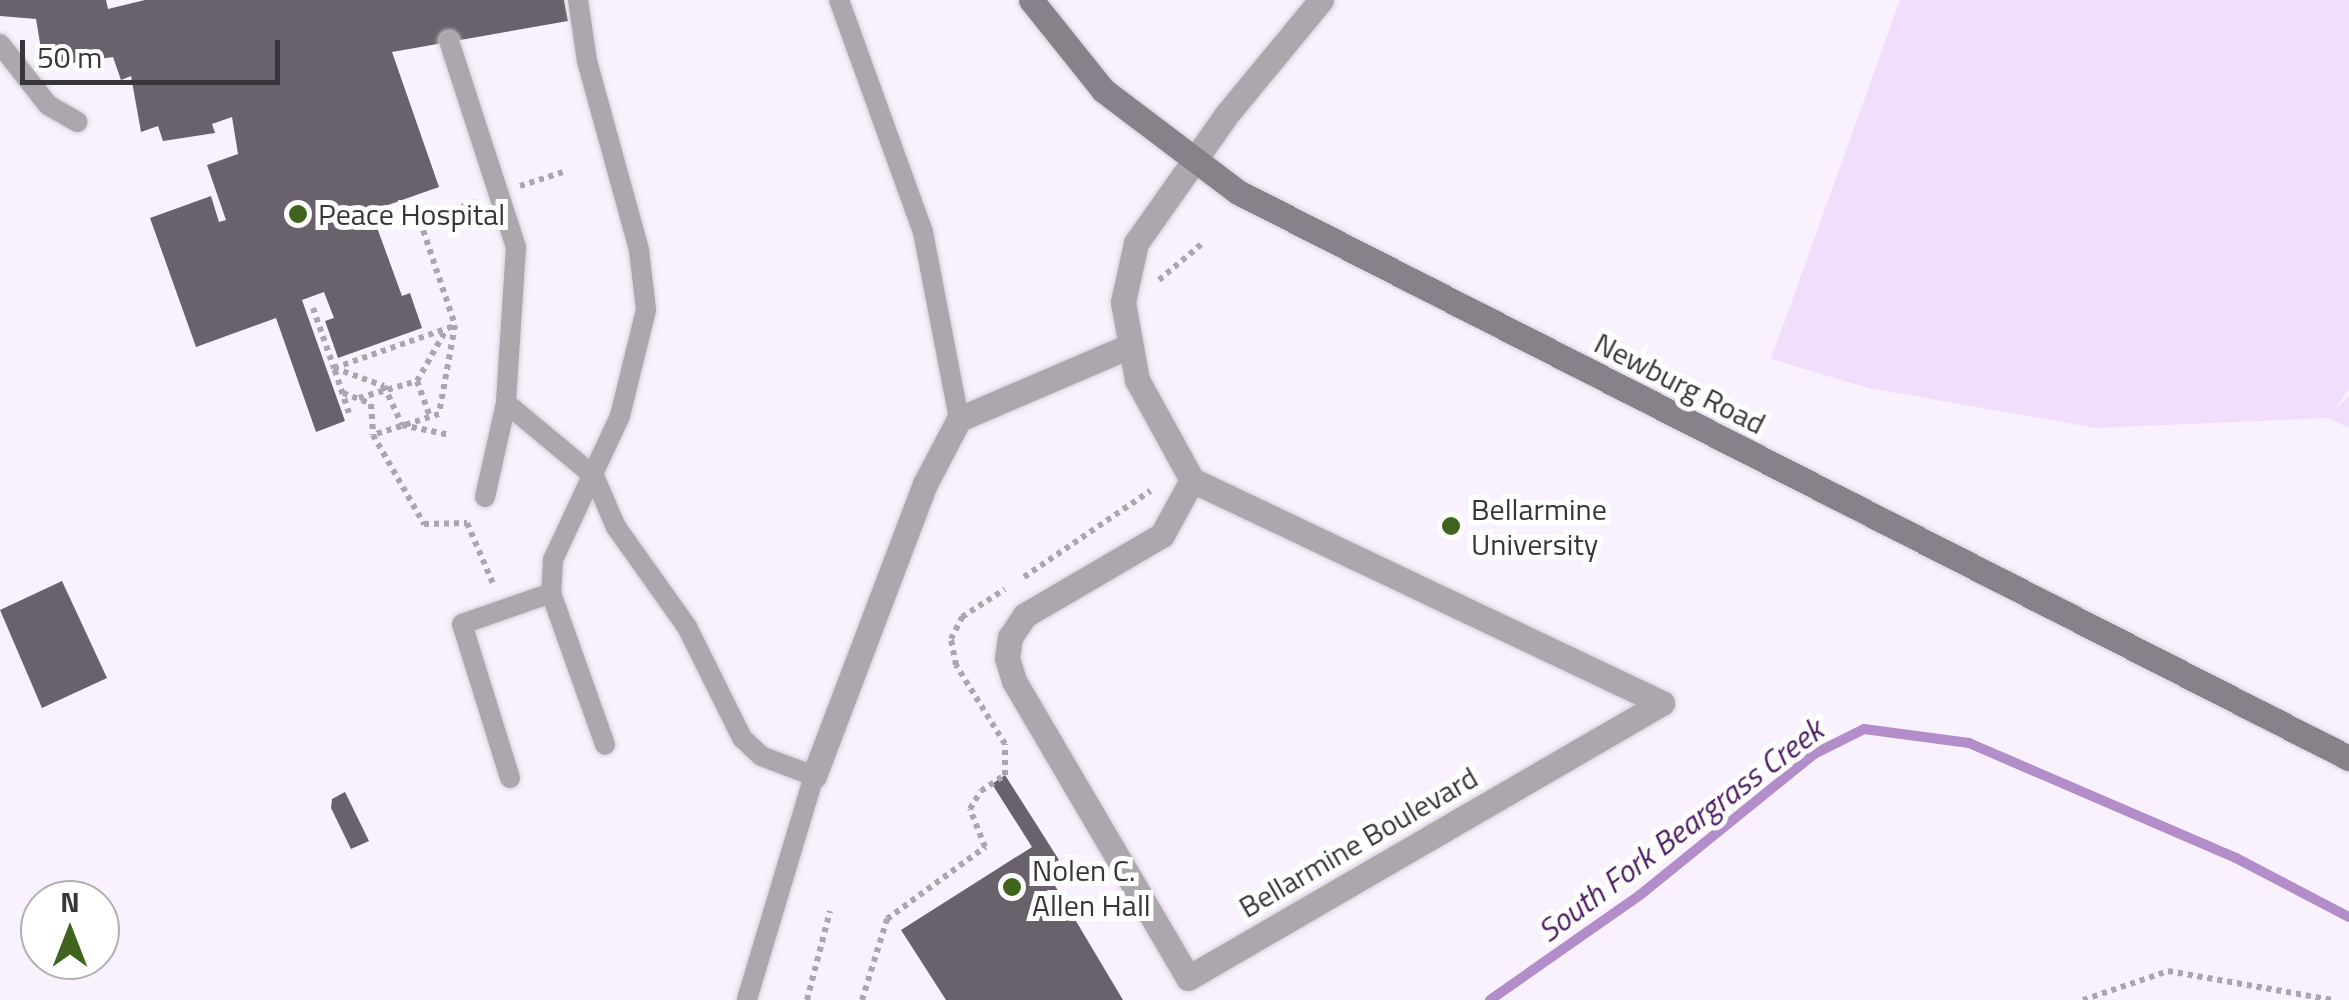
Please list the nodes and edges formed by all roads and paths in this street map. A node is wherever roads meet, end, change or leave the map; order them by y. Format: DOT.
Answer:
graph roads {
  1 [pos="578,0"];
  2 [pos="839,0"];
  3 [pos="1030,0"];
  4 [pos="1322,0"];
  5 [pos="450,42"];
  6 [pos="0,44"];
  7 [pos="77,122"];
  8 [pos="1193,163"];
  9 [pos="564,172"];
  10 [pos="498,194"];
  11 [pos="314,308"];
  12 [pos="451,327"];
  13 [pos="1128,347"];
  14 [pos="334,368"];
  15 [pos="418,381"];
  16 [pos="386,390"];
  17 [pos="343,393"];
  18 [pos="359,398"];
  19 [pos="506,403"];
  20 [pos="350,413"];
  21 [pos="439,414"];
  22 [pos="430,417"];
  23 [pos="958,418"];
  24 [pos="402,426"];
  25 [pos="435,432"];
  26 [pos="373,435"];
  27 [pos="450,435"];
  28 [pos="594,476"];
  29 [pos="1192,480"];
  30 [pos="485,496"];
  31 [pos="497,592"];
  32 [pos="551,593"];
  33 [pos="604,745"];
  34 [pos="2349,758"];
  35 [pos="814,776"];
  36 [pos="510,778"];
  37 [pos="830,911"];
  38 [pos="747,1000"];
  39 [pos="807,1000"];
  40 [pos="2084,1000"];
  41 [pos="2332,1000"];
  1 -- 28 [label="lane"];
  2 -- 23 [label="lane"];
  3 -- 8 [label="main road, Newburg Road"];
  4 -- 8 [label="street"];
  5 -- 10 [label="lane"];
  6 -- 7 [label="lane"];
  8 -- 13 [label="street"];
  8 -- 34 [label="main road, Newburg Road"];
  9 -- 10 [label="path"];
  10 -- 12 [label="path"];
  10 -- 19 [label="lane"];
  11 -- 14 [label="path"];
  12 -- 14 [label="path"];
  12 -- 15 [label="path"];
  12 -- 21 [label="path"];
  13 -- 23 [label="street"];
  13 -- 29 [label="street"];
  14 -- 16 [label="path"];
  14 -- 17 [label="path"];
  15 -- 16 [label="path"];
  15 -- 22 [label="path"];
  16 -- 18 [label="path"];
  16 -- 24 [label="path"];
  17 -- 18 [label="path"];
  17 -- 20 [label="path"];
  18 -- 26 [label="path"];
  19 -- 28 [label="lane"];
  19 -- 30 [label="lane"];
  21 -- 22 [label="path"];
  21 -- 25 [label="path"];
  22 -- 24 [label="path"];
  23 -- 35 [label="street"];
  24 -- 25 [label="path"];
  24 -- 26 [label="path"];
  25 -- 27 [label="path"];
  26 -- 31 [label="path"];
  28 -- 32 [label="lane"];
  28 -- 35 [label="lane"];
  29 -- 29 [label="street, Bellarmine Boulevard"];
  32 -- 33 [label="lane"];
  32 -- 36 [label="lane"];
  35 -- 38 [label="lane"];
  37 -- 39 [label="path"];
  40 -- 41 [label="path"];
}
